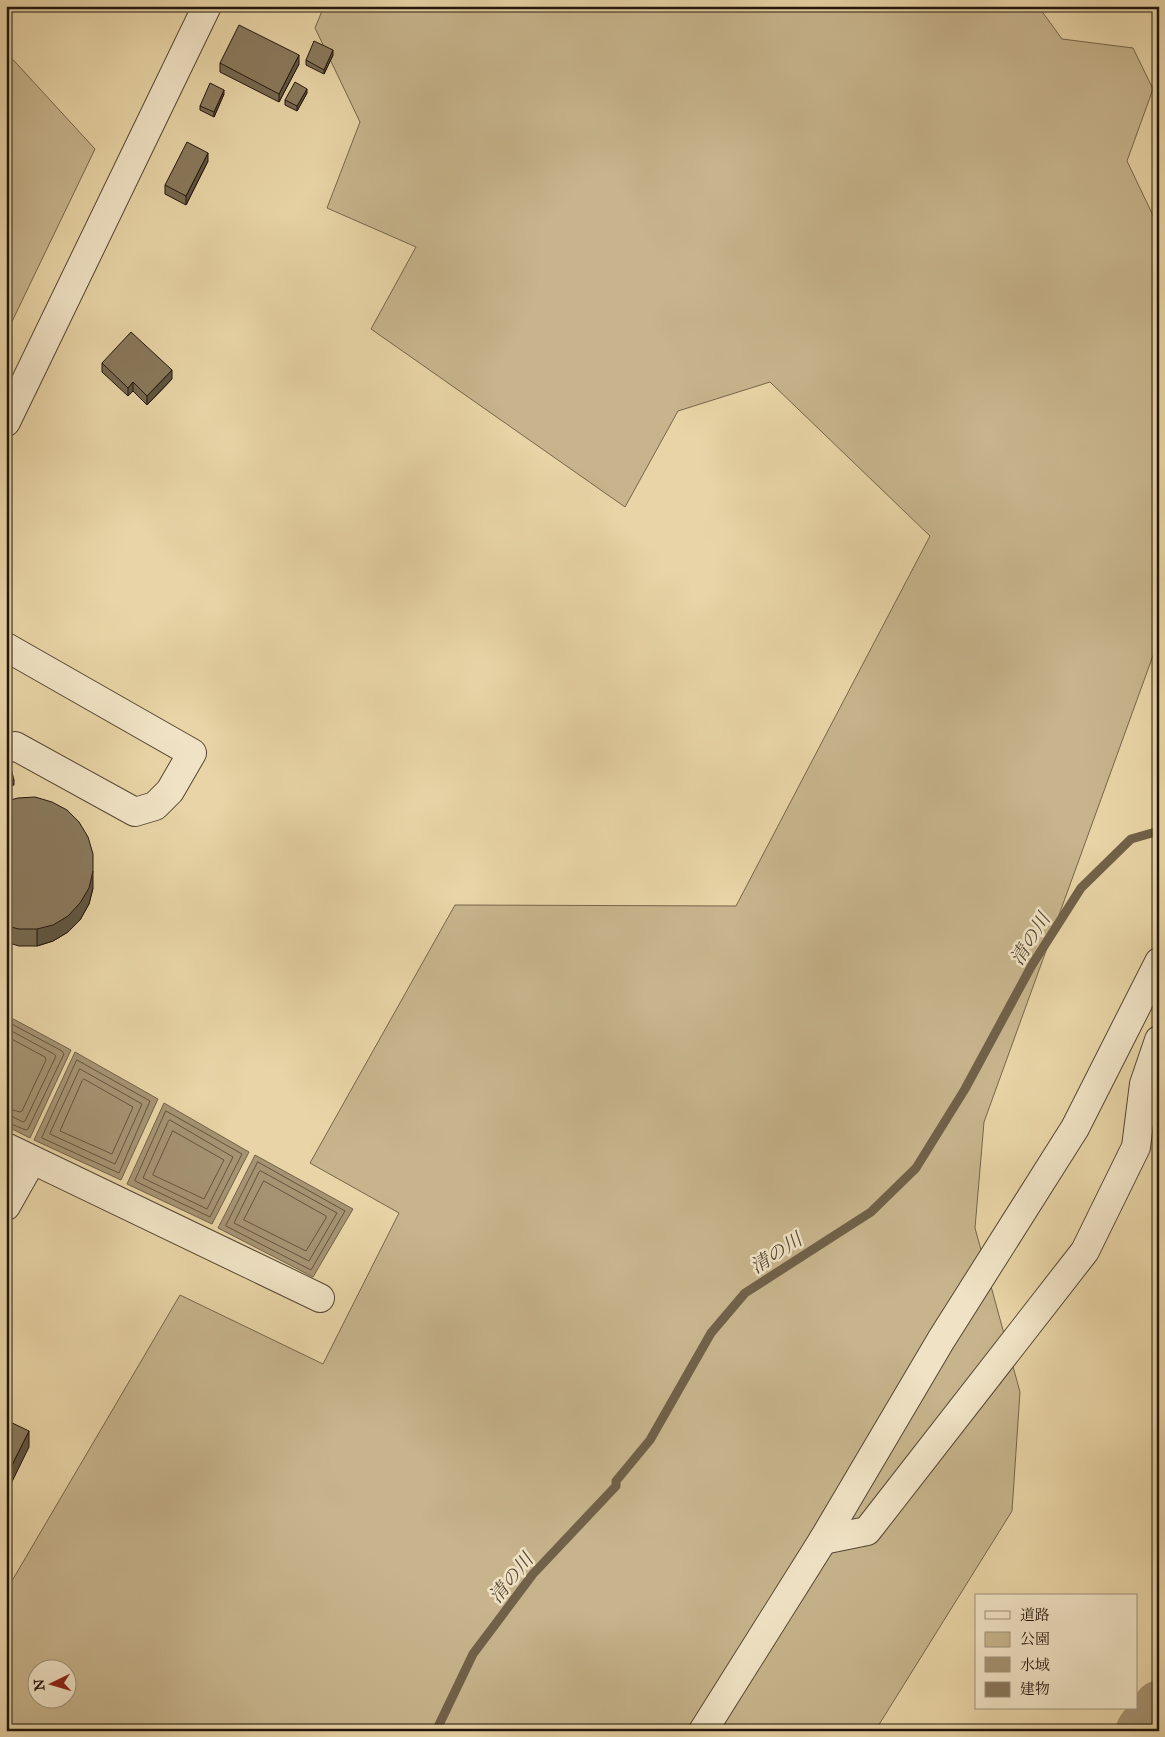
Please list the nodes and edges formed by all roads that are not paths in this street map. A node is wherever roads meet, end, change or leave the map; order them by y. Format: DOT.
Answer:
graph roads {
  1 [pos="207,6"];
  2 [pos="6,422"];
  3 [pos="6,647"];
  4 [pos="6,749"];
  5 [pos="1158,966"];
  6 [pos="1159,1040"];
  7 [pos="6,1147"];
  8 [pos="32,1160"];
  9 [pos="6,1206"];
  10 [pos="320,1298"];
  11 [pos="822,1540"];
  12 [pos="703,1731"];
  1 -- 2 [label="street"];
  3 -- 4 [label="street"];
  5 -- 11 [label="street"];
  6 -- 11 [label="street"];
  7 -- 8 [label="street"];
  8 -- 9 [label="street"];
  8 -- 10 [label="street"];
  11 -- 12 [label="street"];
}
